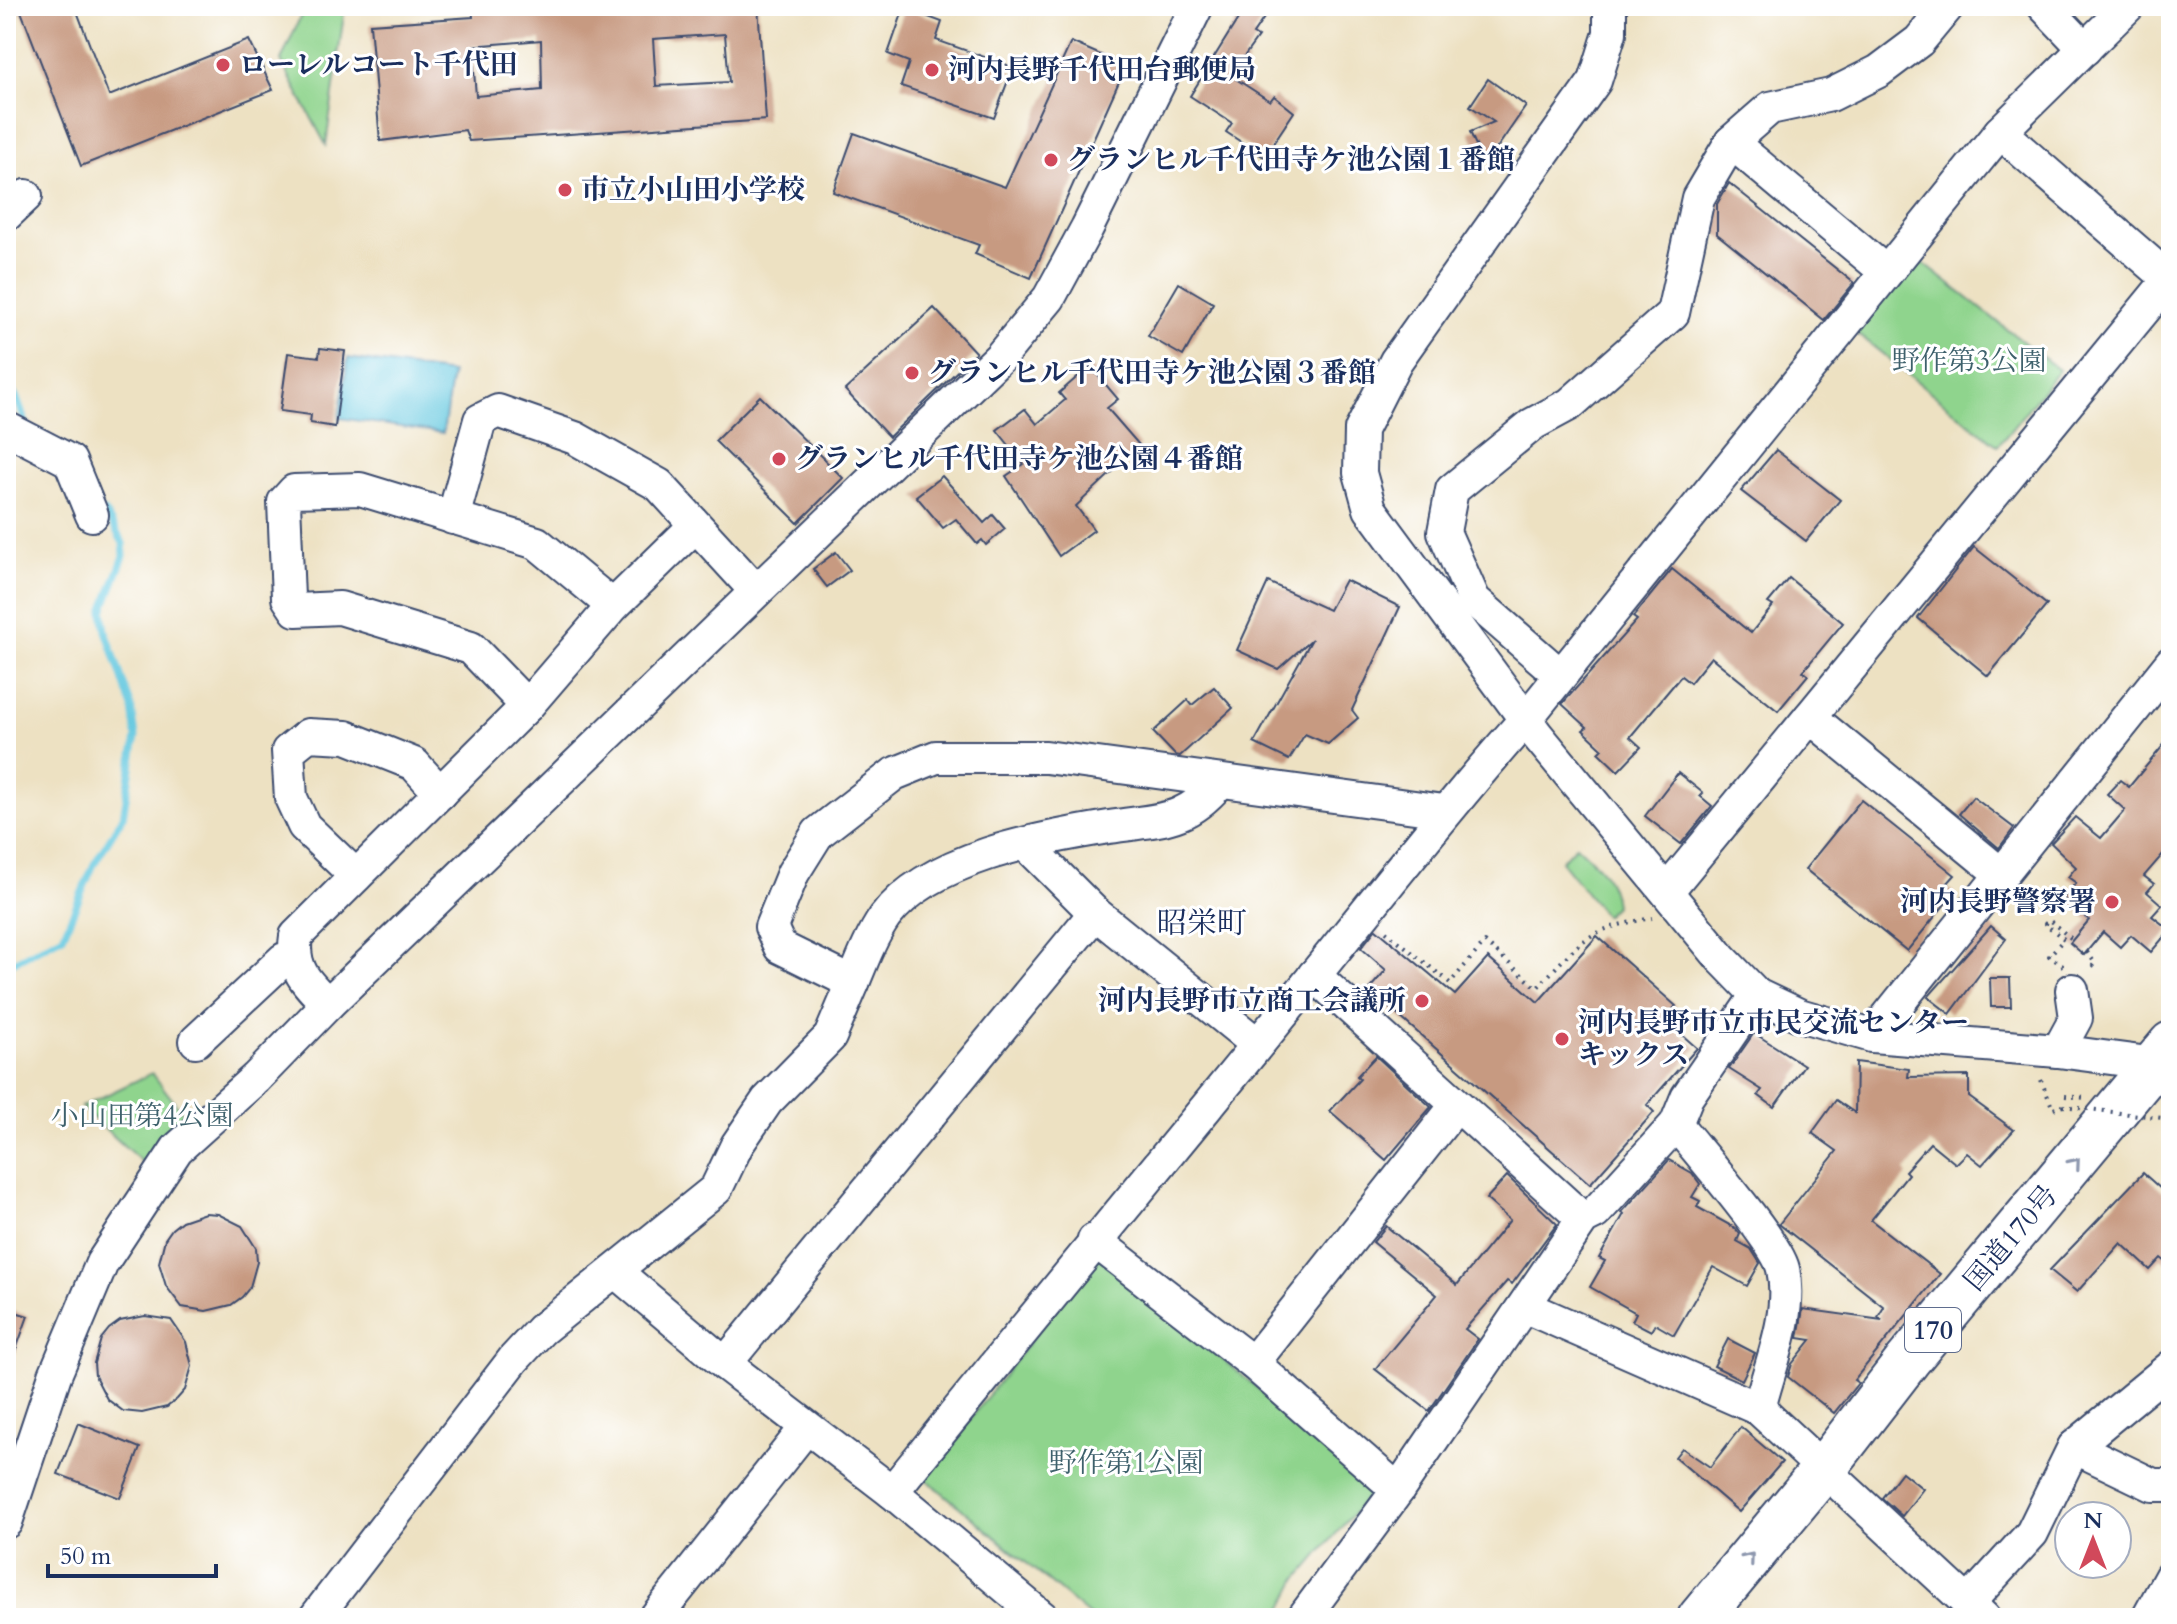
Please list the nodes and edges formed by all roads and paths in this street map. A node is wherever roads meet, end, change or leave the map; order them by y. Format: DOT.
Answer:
graph roads {
  1 [pos="1197,6"];
  2 [pos="1610,6"];
  3 [pos="1948,6"];
  4 [pos="2044,6"];
  5 [pos="2128,6"];
  6 [pos="2085,49"];
  7 [pos="2000,132"];
  8 [pos="1731,142"];
  9 [pos="1886,272"];
  10 [pos="2170,279"];
  11 [pos="6,428"];
  12 [pos="92,515"];
  13 [pos="453,518"];
  14 [pos="695,526"];
  15 [pos="756,591"];
  16 [pos="613,606"];
  17 [pos="2171,663"];
  18 [pos="1560,675"];
  19 [pos="527,706"];
  20 [pos="1810,717"];
  21 [pos="1525,720"];
  22 [pos="1219,783"];
  23 [pos="440,793"];
  24 [pos="1444,811"];
  25 [pos="1027,845"];
  26 [pos="2001,874"];
  27 [pos="356,876"];
  28 [pos="1663,904"];
  29 [pos="1095,913"];
  30 [pos="1363,913"];
  31 [pos="2073,940"];
  32 [pos="2087,952"];
  33 [pos="2095,963"];
  34 [pos="298,966"];
  35 [pos="1314,975"];
  36 [pos="2071,981"];
  37 [pos="853,983"];
  38 [pos="1757,995"];
  39 [pos="328,1004"];
  40 [pos="1872,1036"];
  41 [pos="196,1041"];
  42 [pos="1257,1044"];
  43 [pos="2058,1051"];
  44 [pos="2167,1065"];
  45 [pos="2041,1080"];
  46 [pos="1456,1106"];
  47 [pos="2171,1119"];
  48 [pos="1676,1124"];
  49 [pos="1583,1219"];
  50 [pos="1094,1240"];
  51 [pos="616,1272"];
  52 [pos="1526,1307"];
  53 [pos="1253,1363"];
  54 [pos="725,1364"];
  55 [pos="2171,1367"];
  56 [pos="1759,1409"];
  57 [pos="806,1428"];
  58 [pos="2074,1447"];
  59 [pos="1833,1479"];
  60 [pos="2171,1485"];
  61 [pos="1398,1490"];
  62 [pos="892,1492"];
  63 [pos="6,1522"];
  64 [pos="2171,1576"];
  65 [pos="1713,1605"];
  66 [pos="1976,1611"];
  67 [pos="1030,1614"];
  68 [pos="315,1618"];
  69 [pos="655,1618"];
  70 [pos="1303,1618"];
  71 [pos="2148,1618"];
  1 -- 15 [label="street"];
  2 -- 21 [label="street"];
  3 -- 8 [label="street"];
  4 -- 6 [label="street"];
  5 -- 6 [label="street"];
  6 -- 7 [label="street"];
  7 -- 9 [label="street"];
  7 -- 10 [label="street"];
  8 -- 9 [label="street"];
  8 -- 18 [label="street"];
  9 -- 18 [label="street"];
  10 -- 20 [label="street"];
  11 -- 12 [label="street"];
  13 -- 14 [label="street"];
  13 -- 16 [label="street"];
  13 -- 19 [label="street"];
  14 -- 15 [label="street"];
  14 -- 16 [label="street"];
  15 -- 39 [label="street"];
  16 -- 19 [label="street"];
  17 -- 26 [label="street"];
  18 -- 21 [label="street"];
  19 -- 23 [label="street"];
  20 -- 26 [label="street"];
  20 -- 28 [label="street"];
  21 -- 24 [label="street"];
  21 -- 28 [label="street"];
  22 -- 24 [label="street"];
  22 -- 25 [label="street"];
  22 -- 37 [label="street"];
  23 -- 27 [label="street"];
  23 -- 27 [label="street"];
  24 -- 30 [label="street"];
  25 -- 29 [label="street"];
  25 -- 37 [label="street"];
  26 -- 40 [label="street"];
  27 -- 34 [label="street"];
  28 -- 30 [label="path"];
  28 -- 38 [label="street"];
  29 -- 42 [label="street"];
  29 -- 54 [label="street"];
  30 -- 35 [label="street"];
  31 -- 36 [label="path"];
  32 -- 33 [label="path"];
  34 -- 39 [label="street"];
  34 -- 41 [label="street"];
  35 -- 42 [label="street"];
  35 -- 46 [label="street"];
  36 -- 43 [label="street"];
  37 -- 51 [label="street"];
  38 -- 40 [label="street"];
  38 -- 48 [label="street"];
  39 -- 63 [label="street"];
  40 -- 43 [label="street"];
  42 -- 50 [label="street"];
  43 -- 44 [label="street"];
  44 -- 59 [label="highway, 国道170号 / 170"];
  45 -- 47 [label="path, bridge"];
  46 -- 49 [label="street"];
  46 -- 53 [label="street"];
  48 -- 49 [label="street"];
  48 -- 56 [label="street"];
  49 -- 52 [label="street"];
  50 -- 53 [label="street"];
  50 -- 62 [label="street"];
  51 -- 54 [label="street"];
  51 -- 68 [label="street"];
  52 -- 56 [label="street"];
  52 -- 61 [label="street"];
  53 -- 61 [label="street"];
  54 -- 57 [label="street"];
  55 -- 58 [label="street"];
  56 -- 59 [label="street"];
  57 -- 62 [label="street"];
  57 -- 69 [label="street"];
  58 -- 60 [label="street"];
  58 -- 66 [label="street"];
  59 -- 65 [label="highway, 国道170号 / 170"];
  59 -- 66 [label="street"];
  61 -- 70 [label="street"];
  62 -- 67 [label="street"];
  64 -- 71 [label="street"];
}
